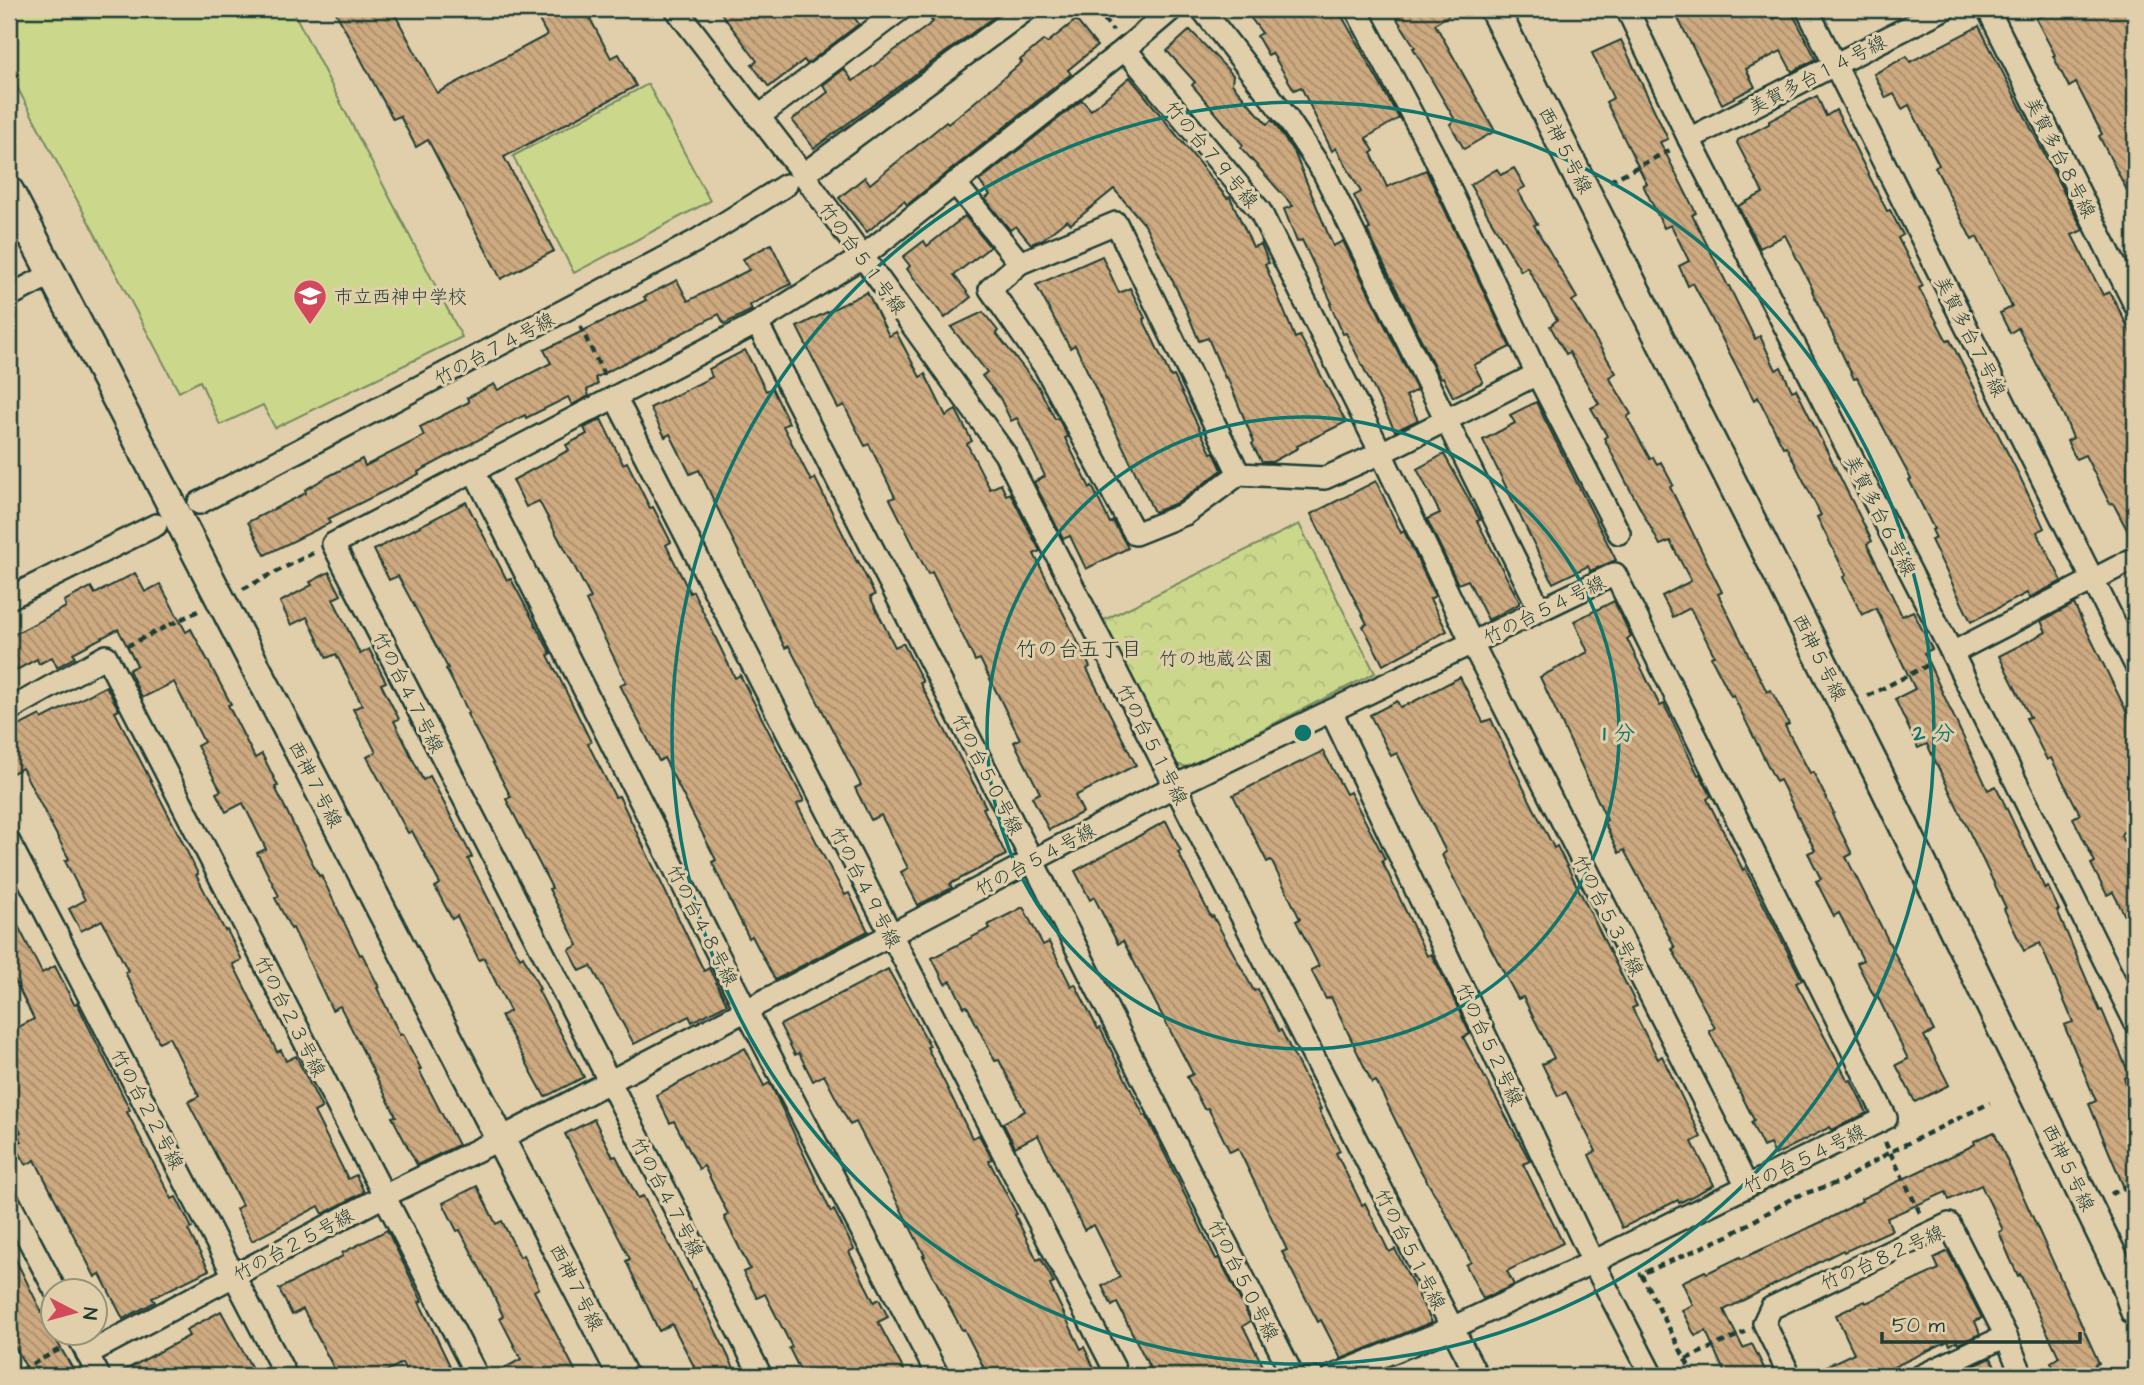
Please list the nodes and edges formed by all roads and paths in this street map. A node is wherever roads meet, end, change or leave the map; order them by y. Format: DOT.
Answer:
graph roads {
  1 [pos="677,9"];
  2 [pos="901,9"];
  3 [pos="1027,9"];
  4 [pos="1172,9"];
  5 [pos="1202,9"];
  6 [pos="1356,9"];
  7 [pos="1494,9"];
  8 [pos="1627,9"];
  9 [pos="1808,9"];
  10 [pos="1944,9"];
  11 [pos="1987,9"];
  12 [pos="872,17"];
  13 [pos="1125,49"];
  14 [pos="1835,65"];
  15 [pos="758,117"];
  16 [pos="1689,139"];
  17 [pos="811,168"];
  18 [pos="955,183"];
  19 [pos="786,185"];
  20 [pos="9,191"];
  21 [pos="1587,193"];
  22 [pos="862,257"];
  23 [pos="1020,263"];
  24 [pos="52,274"];
  25 [pos="9,296"];
  26 [pos="2135,305"];
  27 [pos="571,307"];
  28 [pos="757,323"];
  29 [pos="1537,374"];
  30 [pos="615,397"];
  31 [pos="1445,421"];
  32 [pos="1381,453"];
  33 [pos="474,471"];
  34 [pos="1239,474"];
  35 [pos="199,503"];
  36 [pos="156,525"];
  37 [pos="1619,533"];
  38 [pos="333,544"];
  39 [pos="2135,558"];
  40 [pos="2093,579"];
  41 [pos="9,598"];
  42 [pos="220,600"];
  43 [pos="1540,610"];
  44 [pos="1472,643"];
  45 [pos="1954,652"];
  46 [pos="106,656"];
  47 [pos="2135,664"];
  48 [pos="1845,707"];
  49 [pos="9,710"];
  50 [pos="1331,711"];
  51 [pos="1175,786"];
  52 [pos="9,842"];
  53 [pos="1032,860"];
  54 [pos="891,934"];
  55 [pos="746,1010"];
  56 [pos="2135,1022"];
  57 [pos="608,1082"];
  58 [pos="1990,1103"];
  59 [pos="1875,1123"];
  60 [pos="500,1139"];
  61 [pos="1890,1152"];
  62 [pos="1746,1186"];
  63 [pos="384,1196"];
  64 [pos="9,1202"];
  65 [pos="1930,1232"];
  66 [pos="1593,1262"];
  67 [pos="235,1275"];
  68 [pos="47,1276"];
  69 [pos="2135,1311"];
  70 [pos="1764,1323"];
  71 [pos="1452,1328"];
  72 [pos="108,1329"];
  73 [pos="2006,1336"];
  74 [pos="71,1346"];
  75 [pos="84,1346"];
  76 [pos="1686,1359"];
  77 [pos="11,1376"];
  78 [pos="99,1376"];
  79 [pos="286,1376"];
  80 [pos="477,1376"];
  81 [pos="623,1376"];
  82 [pos="761,1376"];
  83 [pos="938,1376"];
  84 [pos="1118,1376"];
  85 [pos="1293,1376"];
  86 [pos="1333,1376"];
  87 [pos="1478,1376"];
  88 [pos="1652,1376"];
  89 [pos="1694,1376"];
  90 [pos="1790,1376"];
  91 [pos="1921,1376"];
  92 [pos="2022,1376"];
  1 -- 15 [label="street, 竹の台５１号線"];
  2 -- 12 [label="street"];
  3 -- 17 [label="street"];
  4 -- 13 [label="street"];
  5 -- 31 [label="street"];
  6 -- 29 [label="street"];
  7 -- 21 [label="street, 西神５号線"];
  8 -- 16 [label="street, 美賀多台６号線"];
  9 -- 14 [label="street, 美賀多台７号線"];
  10 -- 14 [label="street, 美賀多台１４号線"];
  11 -- 26 [label="street, 美賀多台８号線"];
  12 -- 15 [label="street"];
  13 -- 18 [label="street"];
  13 -- 32 [label="street, 竹の台７９号線"];
  14 -- 16 [label="street, 美賀多台１４号線"];
  14 -- 40 [label="street, 美賀多台７号線"];
  15 -- 22 [label="street, 竹の台５１号線"];
  16 -- 21 [label="path"];
  16 -- 45 [label="street, 美賀多台６号線"];
  18 -- 22 [label="street"];
  18 -- 23 [label="street"];
  19 -- 27 [label="street, 竹の台７４号線"];
  20 -- 24 [label="street, 西神７号線"];
  21 -- 48 [label="street, 西神５号線"];
  22 -- 28 [label="street"];
  22 -- 51 [label="street, 竹の台５１号線"];
  23 -- 34 [label="street"];
  23 -- 34 [label="street"];
  24 -- 25 [label="street"];
  24 -- 42 [label="street, 西神７号線"];
  27 -- 30 [label="path"];
  27 -- 35 [label="street, 竹の台７４号線"];
  28 -- 30 [label="street"];
  28 -- 53 [label="street, 竹の台５０号線"];
  29 -- 31 [label="street"];
  29 -- 37 [label="street"];
  30 -- 33 [label="street"];
  30 -- 54 [label="street, 竹の台４９号線"];
  31 -- 32 [label="street"];
  31 -- 43 [label="street"];
  32 -- 34 [label="street"];
  32 -- 44 [label="street, 竹の台７９号線"];
  33 -- 38 [label="street"];
  33 -- 55 [label="street, 竹の台４８号線"];
  36 -- 41 [label="street"];
  38 -- 42 [label="path"];
  38 -- 57 [label="street, 竹の台４７号線"];
  39 -- 40 [label="street"];
  40 -- 45 [label="street"];
  40 -- 47 [label="street, 美賀多台７号線"];
  42 -- 46 [label="path"];
  42 -- 60 [label="street, 西神７号線"];
  43 -- 44 [label="street, 竹の台５４号線"];
  43 -- 59 [label="street, 竹の台５４号線"];
  44 -- 50 [label="street, 竹の台５４号線"];
  44 -- 62 [label="street, 竹の台５３号線"];
  45 -- 48 [label="path"];
  45 -- 56 [label="street, 美賀多台６号線"];
  46 -- 49 [label="street"];
  46 -- 63 [label="street, 竹の台２３号線"];
  48 -- 69 [label="street, 西神５号線"];
  50 -- 51 [label="street, 竹の台５４号線"];
  50 -- 66 [label="street, 竹の台５２号線"];
  51 -- 53 [label="street, 竹の台５４号線"];
  51 -- 71 [label="street, 竹の台５１号線"];
  52 -- 67 [label="street, 竹の台２２号線"];
  53 -- 54 [label="street, 竹の台５４号線"];
  53 -- 85 [label="street, 竹の台５０号線"];
  54 -- 55 [label="street, 竹の台５４号線"];
  54 -- 84 [label="street, 竹の台４９号線"];
  55 -- 57 [label="street, 竹の台５４号線"];
  55 -- 83 [label="street, 竹の台４８号線"];
  57 -- 60 [label="street, 竹の台５４号線"];
  57 -- 82 [label="street, 竹の台４７号線"];
  58 -- 61 [label="path"];
  59 -- 61 [label="path"];
  59 -- 62 [label="street, 竹の台５４号線"];
  60 -- 63 [label="street, 竹の台２５号線"];
  60 -- 81 [label="street, 西神７号線"];
  61 -- 65 [label="path"];
  61 -- 76 [label="path"];
  62 -- 66 [label="street, 竹の台５４号線"];
  63 -- 67 [label="street, 竹の台２５号線"];
  63 -- 80 [label="street, 竹の台２３号線"];
  64 -- 68 [label="street"];
  65 -- 70 [label="street, 竹の台８２号線"];
  65 -- 73 [label="street, 竹の台８２号線"];
  66 -- 71 [label="street, 竹の台５４号線"];
  66 -- 88 [label="street, 竹の台５２号線"];
  67 -- 72 [label="street, 竹の台２５号線"];
  67 -- 79 [label="street, 竹の台２２号線"];
  70 -- 76 [label="path"];
  70 -- 90 [label="street"];
  71 -- 86 [label="street, 竹の台５４号線"];
  71 -- 87 [label="street, 竹の台５１号線"];
  73 -- 91 [label="street"];
  73 -- 92 [label="street, 竹の台８２号線"];
  74 -- 77 [label="path"];
  75 -- 78 [label="street"];
  76 -- 89 [label="path"];
}
